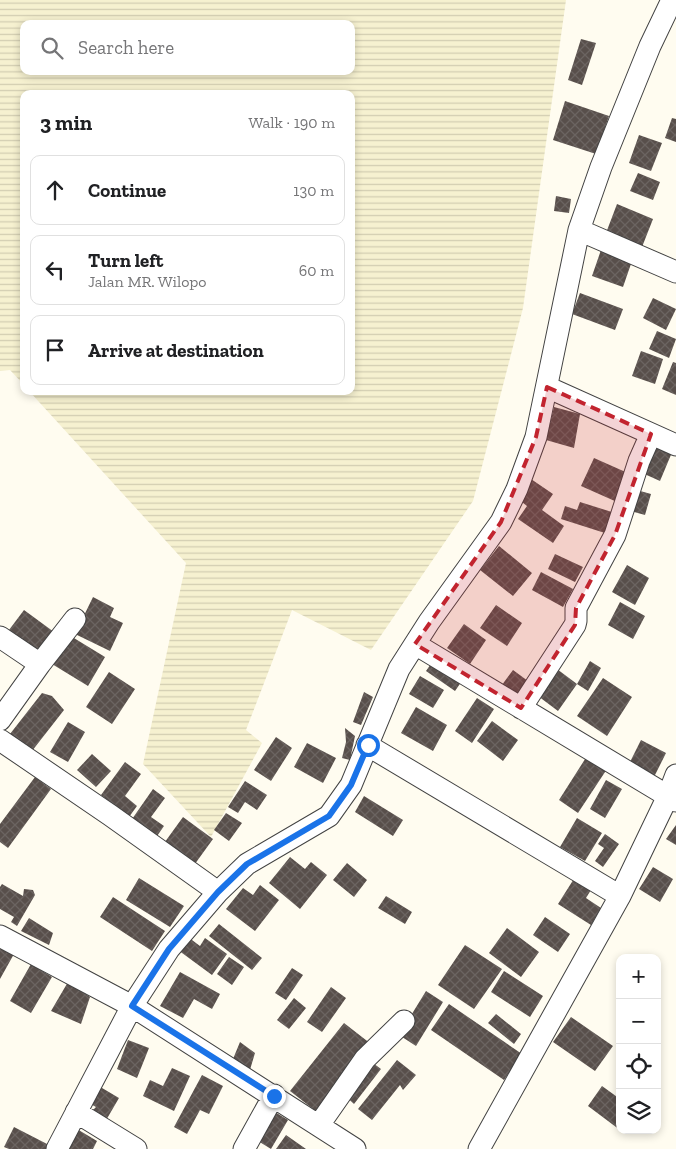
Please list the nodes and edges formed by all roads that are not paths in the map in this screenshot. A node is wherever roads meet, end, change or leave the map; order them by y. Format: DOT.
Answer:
graph roads {
  1 [pos="672,0"];
  2 [pos="579,230"];
  3 [pos="676,272"];
  4 [pos="547,387"];
  5 [pos="651,434"];
  6 [pos="676,445"];
  7 [pos="75,619"];
  8 [pos="0,636"];
  9 [pos="415,644"];
  10 [pos="40,664"];
  11 [pos="521,708"];
  12 [pos="0,720"];
  13 [pos="0,740"];
  14 [pos="368,745"];
  15 [pos="676,774"];
  16 [pos="672,798"];
  17 [pos="218,892"];
  18 [pos="620,896"];
  19 [pos="0,936"];
  20 [pos="132,1006"];
  21 [pos="404,1021"];
  22 [pos="274,1096"];
  23 [pos="76,1112"];
  24 [pos="319,1125"];
  25 [pos="57,1149"];
  26 [pos="136,1149"];
  27 [pos="244,1149"];
  28 [pos="355,1149"];
  29 [pos="479,1149"];
  1 -- 2 [label="street"];
  2 -- 3 [label="street"];
  2 -- 4 [label="street"];
  4 -- 5 [label="street"];
  4 -- 9 [label="street"];
  5 -- 6 [label="street"];
  5 -- 11 [label="street"];
  7 -- 10 [label="street"];
  8 -- 10 [label="street"];
  9 -- 11 [label="street"];
  9 -- 14 [label="street"];
  10 -- 12 [label="street"];
  11 -- 16 [label="street"];
  13 -- 17 [label="street"];
  14 -- 17 [label="street"];
  14 -- 18 [label="street"];
  15 -- 16 [label="street"];
  16 -- 18 [label="street"];
  17 -- 20 [label="street"];
  18 -- 29 [label="street"];
  19 -- 20 [label="street"];
  20 -- 22 [label="street"];
  20 -- 23 [label="street"];
  21 -- 24 [label="street"];
  22 -- 24 [label="street"];
  22 -- 27 [label="street"];
  23 -- 25 [label="street"];
  23 -- 26 [label="street"];
  24 -- 28 [label="street"];
}
